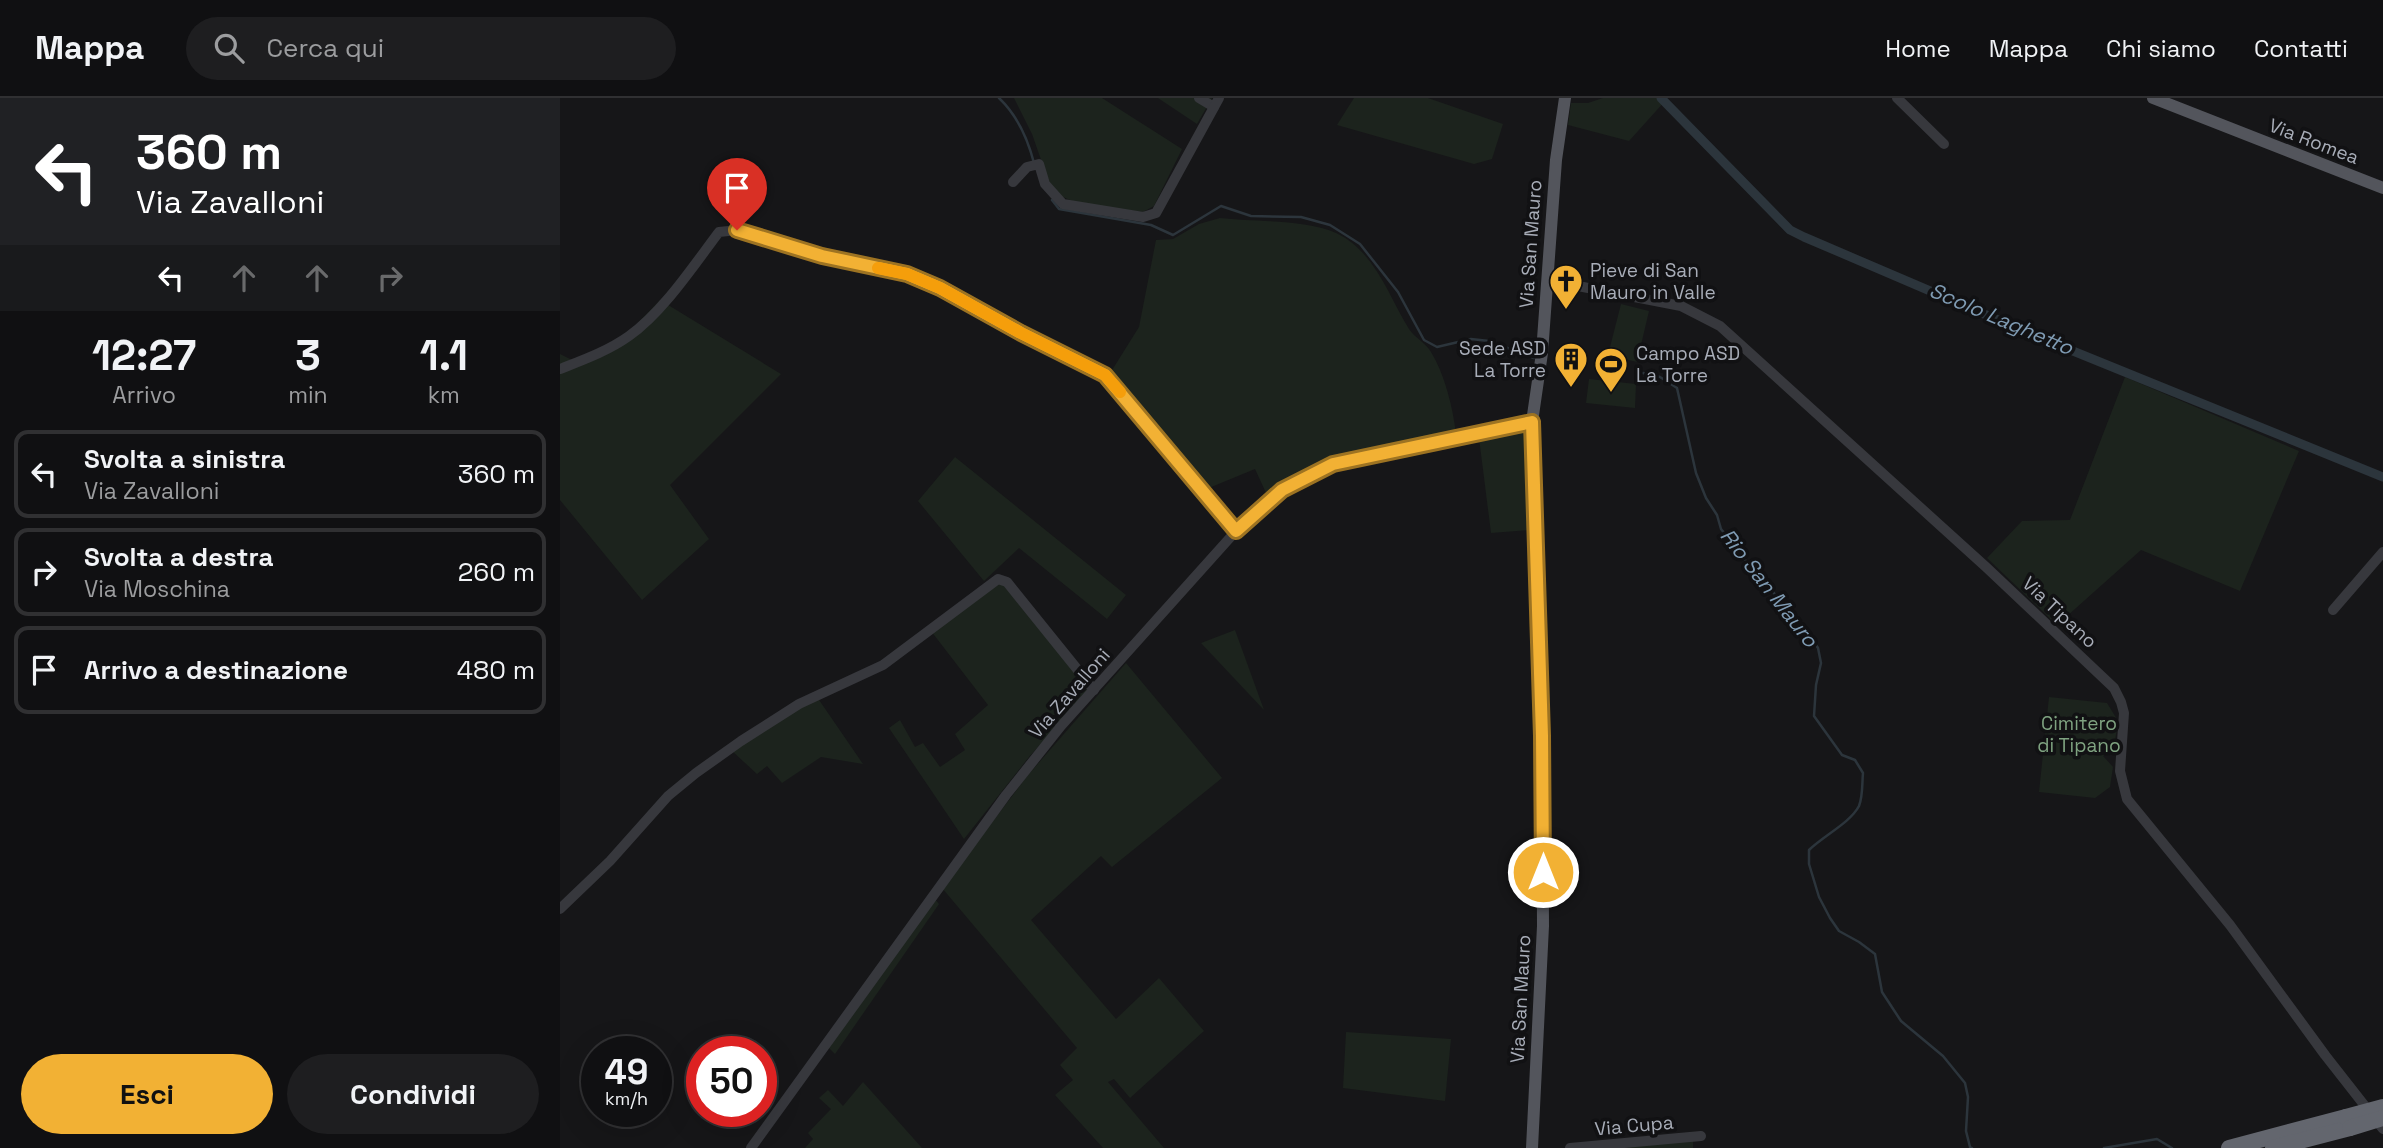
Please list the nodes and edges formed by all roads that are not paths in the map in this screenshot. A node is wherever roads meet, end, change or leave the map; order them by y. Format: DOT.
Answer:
graph roads {
  1 [pos="1199,98"];
  2 [pos="1564,98"];
  3 [pos="1897,98"];
  4 [pos="2153,98"];
  5 [pos="1216,103"];
  6 [pos="1944,144"];
  7 [pos="1013,182"];
  8 [pos="2383,188"];
  9 [pos="1547,279"];
  10 [pos="560,369"];
  11 [pos="1532,422"];
  12 [pos="1236,531"];
  13 [pos="2383,552"];
  14 [pos="2333,610"];
  15 [pos="1094,690"];
  16 [pos="561,906"];
  17 [pos="2383,1107"];
  18 [pos="2383,1118"];
  19 [pos="2348,1122"];
  20 [pos="2383,1129"];
  21 [pos="1702,1136"];
  22 [pos="751,1148"];
  23 [pos="1532,1148"];
  24 [pos="1570,1148"];
  25 [pos="2229,1148"];
  26 [pos="2273,1148"];
  1 -- 5 [label="street"];
  2 -- 9 [label="main road, Via San Mauro"];
  3 -- 6 [label="street"];
  4 -- 8 [label="main road, Via Romea"];
  5 -- 7 [label="street"];
  9 -- 11 [label="main road, Via San Mauro"];
  9 -- 20 [label="street, Via Tipano"];
  10 -- 12 [label="street"];
  11 -- 12 [label="street, Via Zavalloni"];
  11 -- 23 [label="main road, Via San Mauro"];
  12 -- 15 [label="street, Via Zavalloni"];
  13 -- 14 [label="street"];
  15 -- 16 [label="street"];
  15 -- 22 [label="street, Via Zavalloni"];
  17 -- 19 [label="highway, bridge"];
  18 -- 19 [label="highway, bridge"];
  19 -- 25 [label="highway"];
  19 -- 26 [label="highway"];
  21 -- 24 [label="street, Via Cupa"];
}
